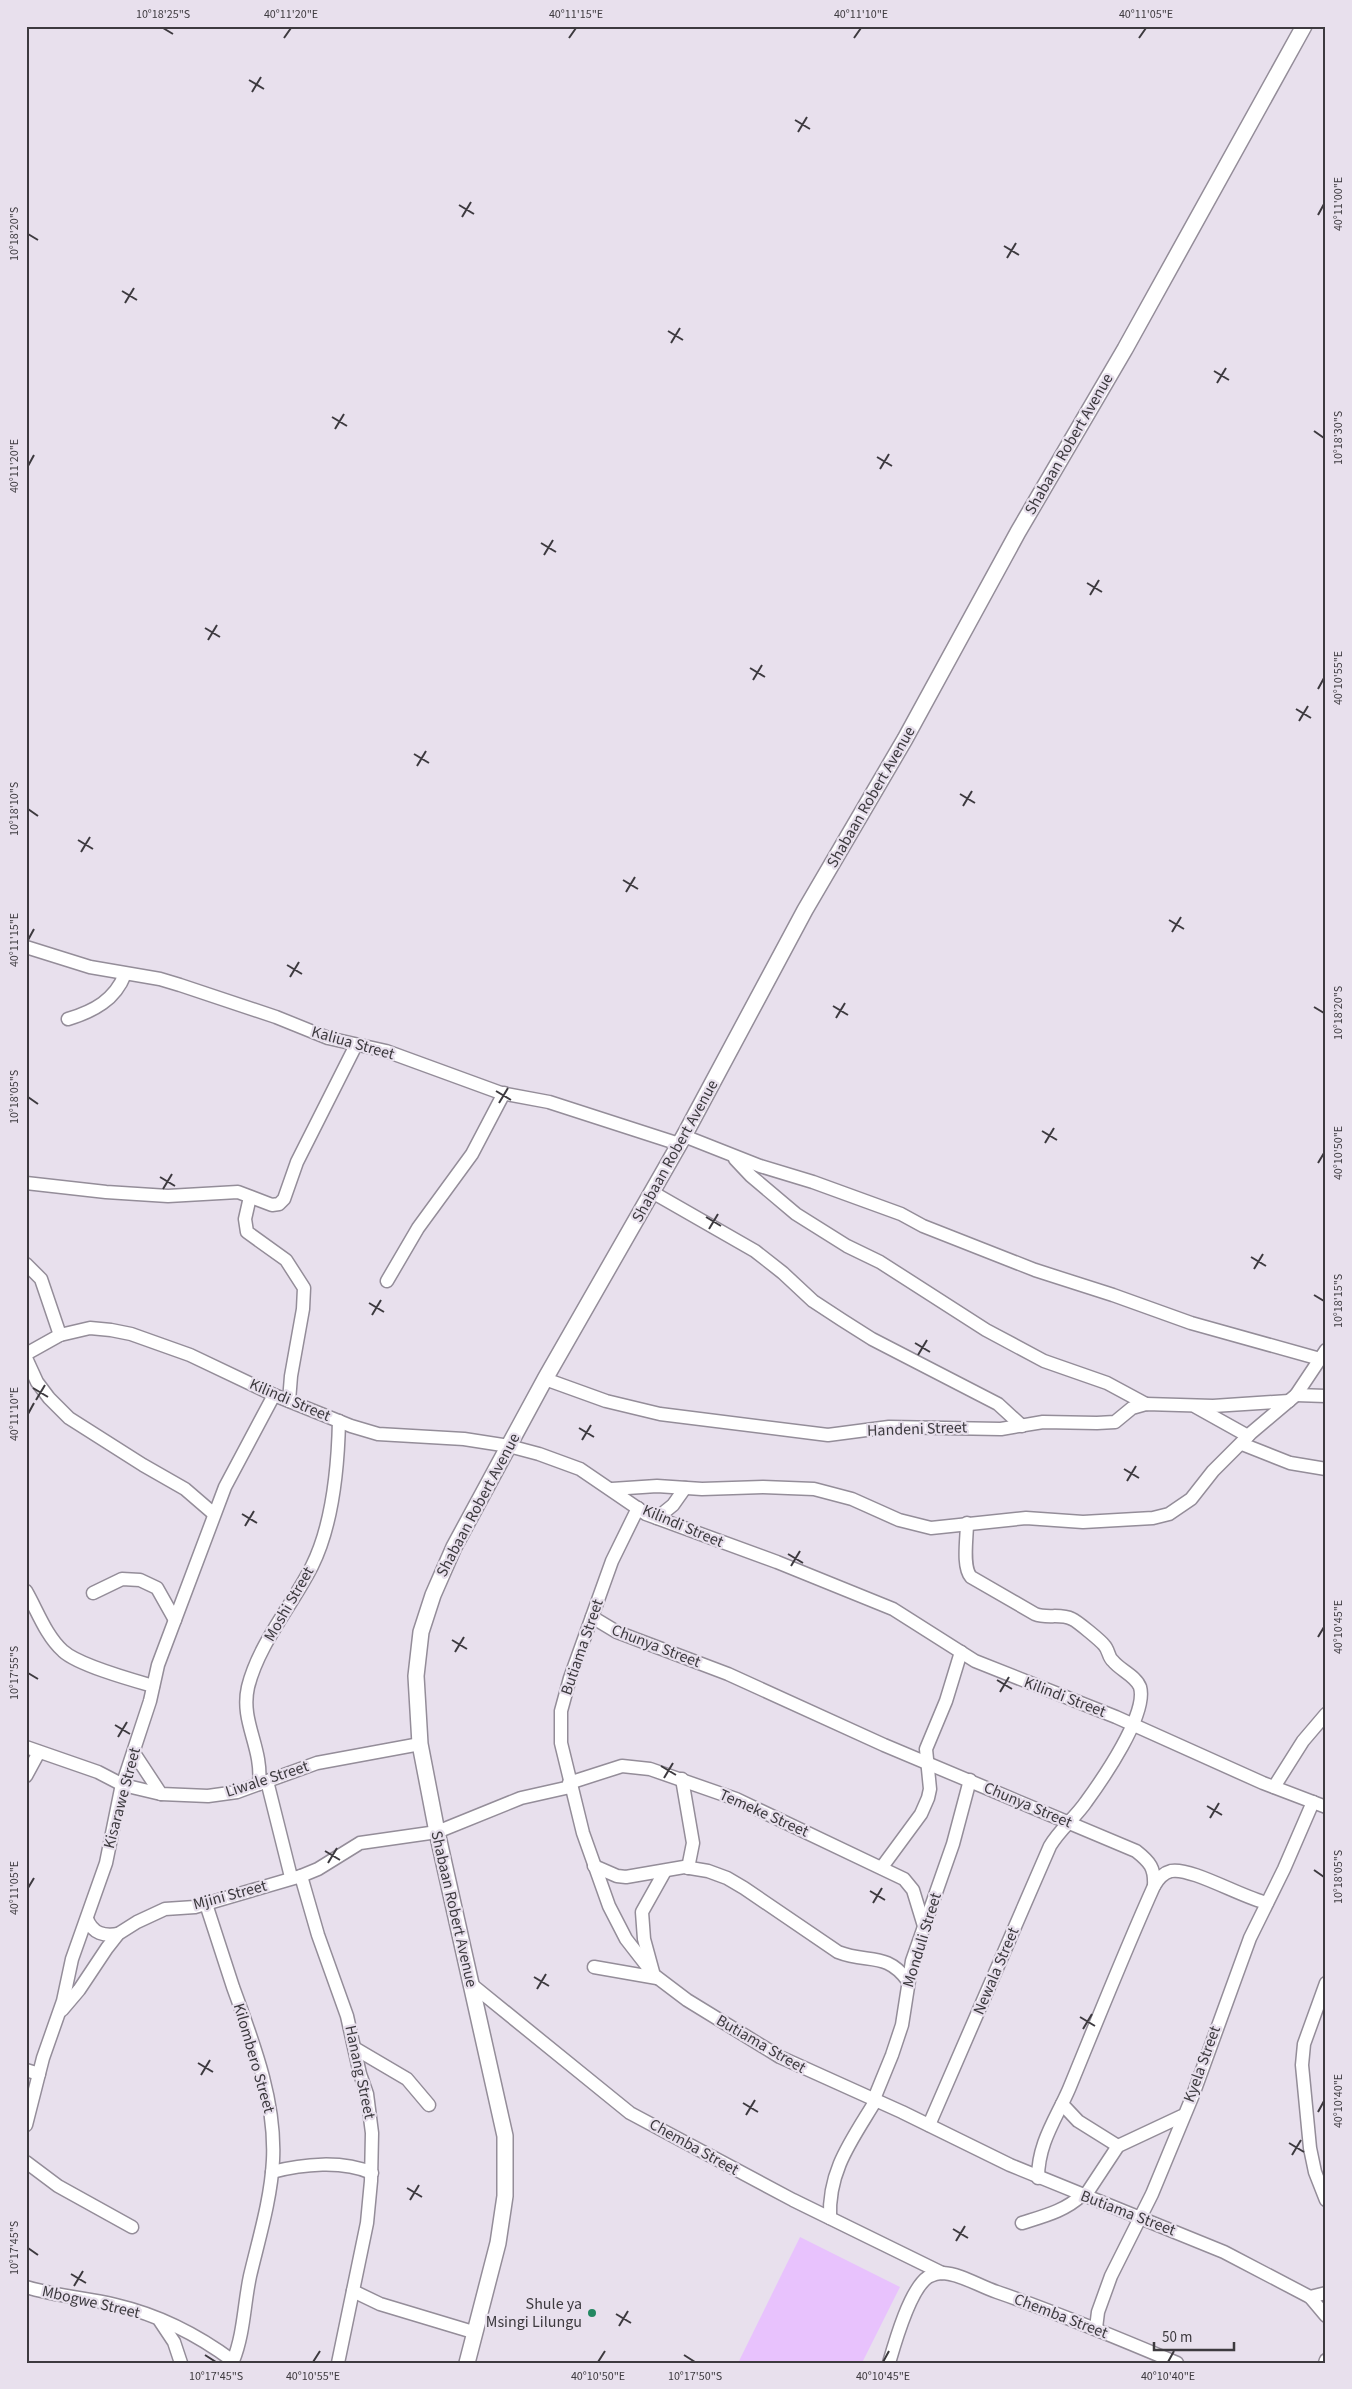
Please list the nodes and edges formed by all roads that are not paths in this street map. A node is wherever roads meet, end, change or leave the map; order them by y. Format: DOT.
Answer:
graph roads {
  1 [pos="1304,26"];
  2 [pos="26,947"];
  3 [pos="125,974"];
  4 [pos="68,1019"];
  5 [pos="356,1044"];
  6 [pos="504,1093"];
  7 [pos="682,1140"];
  8 [pos="732,1156"];
  9 [pos="26,1183"];
  10 [pos="652,1192"];
  11 [pos="250,1197"];
  12 [pos="26,1264"];
  13 [pos="387,1281"];
  14 [pos="60,1335"];
  15 [pos="26,1354"];
  16 [pos="1323,1355"];
  17 [pos="26,1358"];
  18 [pos="545,1379"];
  19 [pos="274,1395"];
  20 [pos="1326,1396"];
  21 [pos="1292,1398"];
  22 [pos="289,1401"];
  23 [pos="1146,1404"];
  24 [pos="1193,1405"];
  25 [pos="339,1421"];
  26 [pos="1022,1426"];
  27 [pos="1245,1440"];
  28 [pos="509,1446"];
  29 [pos="1326,1469"];
  30 [pos="685,1488"];
  31 [pos="612,1489"];
  32 [pos="638,1508"];
  33 [pos="214,1514"];
  34 [pos="657,1518"];
  35 [pos="967,1523"];
  36 [pos="26,1591"];
  37 [pos="93,1593"];
  38 [pos="592,1617"];
  39 [pos="176,1620"];
  40 [pos="961,1652"];
  41 [pos="153,1686"];
  42 [pos="1326,1714"];
  43 [pos="1134,1726"];
  44 [pos="928,1739"];
  45 [pos="420,1744"];
  46 [pos="26,1747"];
  47 [pos="39,1752"];
  48 [pos="903,1752"];
  49 [pos="134,1753"];
  50 [pos="927,1762"];
  51 [pos="26,1776"];
  52 [pos="682,1779"];
  53 [pos="970,1780"];
  54 [pos="263,1782"];
  55 [pos="123,1785"];
  56 [pos="570,1785"];
  57 [pos="1274,1787"];
  58 [pos="161,1794"];
  59 [pos="1313,1802"];
  60 [pos="1326,1807"];
  61 [pos="1070,1823"];
  62 [pos="437,1832"];
  63 [pos="594,1866"];
  64 [pos="882,1867"];
  65 [pos="688,1868"];
  66 [pos="665,1871"];
  67 [pos="296,1877"];
  68 [pos="1154,1886"];
  69 [pos="1248,1898"];
  70 [pos="206,1904"];
  71 [pos="1267,1904"];
  72 [pos="1260,1916"];
  73 [pos="87,1919"];
  74 [pos="924,1926"];
  75 [pos="118,1934"];
  76 [pos="594,1967"];
  77 [pos="655,1976"];
  78 [pos="908,1982"];
  79 [pos="1326,1983"];
  80 [pos="471,1984"];
  81 [pos="58,2014"];
  82 [pos="356,2049"];
  83 [pos="26,2070"];
  84 [pos="39,2074"];
  85 [pos="875,2100"];
  86 [pos="1062,2104"];
  87 [pos="429,2105"];
  88 [pos="1182,2116"];
  89 [pos="26,2125"];
  90 [pos="929,2125"];
  91 [pos="1118,2146"];
  92 [pos="273,2150"];
  93 [pos="26,2162"];
  94 [pos="301,2167"];
  95 [pos="272,2172"];
  96 [pos="372,2173"];
  97 [pos="1038,2178"];
  98 [pos="1084,2196"];
  99 [pos="1326,2200"];
  100 [pos="1139,2216"];
  101 [pos="830,2218"];
  102 [pos="1022,2223"];
  103 [pos="132,2227"];
  104 [pos="942,2273"];
  105 [pos="26,2287"];
  106 [pos="354,2291"];
  107 [pos="1326,2293"];
  108 [pos="1310,2297"];
  109 [pos="1326,2316"];
  110 [pos="160,2320"];
  111 [pos="1096,2328"];
  112 [pos="473,2332"];
  113 [pos="232,2362"];
  114 [pos="181,2363"];
  115 [pos="338,2363"];
  116 [pos="467,2363"];
  117 [pos="889,2363"];
  118 [pos="1177,2363"];
  1 -- 7 [label="main road, Shabaan Robert Avenue"];
  2 -- 3 [label="street, Kaliua Street"];
  3 -- 4 [label="street"];
  3 -- 5 [label="street, Kaliua Street"];
  5 -- 6 [label="street, Kaliua Street"];
  5 -- 11 [label="street"];
  6 -- 7 [label="street, Kaliua Street"];
  6 -- 13 [label="street"];
  7 -- 8 [label="street, Kaliua Street"];
  7 -- 10 [label="main road, Shabaan Robert Avenue"];
  8 -- 16 [label="street, Kaliua Street"];
  8 -- 23 [label="street"];
  9 -- 11 [label="street"];
  10 -- 18 [label="main road, Shabaan Robert Avenue"];
  10 -- 26 [label="street"];
  11 -- 22 [label="street"];
  12 -- 14 [label="street"];
  14 -- 15 [label="street, Kilindi Street"];
  14 -- 19 [label="street, Kilindi Street"];
  16 -- 21 [label="street"];
  17 -- 33 [label="street"];
  18 -- 26 [label="street, Handeni Street"];
  18 -- 28 [label="main road, Shabaan Robert Avenue"];
  19 -- 22 [label="street, Kilindi Street"];
  19 -- 33 [label="street, Kisarawe Street"];
  20 -- 21 [label="street, Handeni Street"];
  21 -- 24 [label="street, Handeni Street"];
  21 -- 27 [label="street"];
  22 -- 25 [label="street, Kilindi Street"];
  23 -- 24 [label="street, Handeni Street"];
  23 -- 26 [label="street, Handeni Street"];
  24 -- 27 [label="street"];
  25 -- 28 [label="street, Kilindi Street"];
  25 -- 54 [label="street, Moshi Street"];
  27 -- 29 [label="street"];
  27 -- 35 [label="street"];
  28 -- 31 [label="street, Kilindi Street"];
  28 -- 45 [label="main road, Shabaan Robert Avenue"];
  30 -- 31 [label="street"];
  30 -- 34 [label="street"];
  30 -- 35 [label="street"];
  31 -- 32 [label="street, Kilindi Street"];
  32 -- 34 [label="street, Kilindi Street"];
  32 -- 38 [label="street, Butiama Street"];
  33 -- 39 [label="street, Kisarawe Street"];
  34 -- 40 [label="street, Kilindi Street"];
  35 -- 43 [label="street"];
  36 -- 41 [label="street"];
  37 -- 39 [label="street"];
  38 -- 48 [label="street, Chunya Street"];
  38 -- 56 [label="street, Butiama Street"];
  39 -- 41 [label="street, Kisarawe Street"];
  40 -- 43 [label="street, Kilindi Street"];
  40 -- 44 [label="street"];
  41 -- 49 [label="street, Kisarawe Street"];
  42 -- 57 [label="street"];
  43 -- 57 [label="street, Kilindi Street"];
  43 -- 61 [label="street, Newala Street"];
  44 -- 48 [label="street"];
  44 -- 50 [label="street"];
  45 -- 54 [label="street, Liwale Street"];
  45 -- 62 [label="main road, Shabaan Robert Avenue"];
  46 -- 47 [label="street"];
  47 -- 51 [label="street"];
  47 -- 55 [label="street"];
  48 -- 50 [label="street, Chunya Street"];
  49 -- 55 [label="street, Kisarawe Street"];
  49 -- 58 [label="street"];
  50 -- 53 [label="street, Chunya Street"];
  50 -- 64 [label="street"];
  52 -- 56 [label="street, Temeke Street"];
  52 -- 64 [label="street, Temeke Street"];
  52 -- 65 [label="street"];
  53 -- 61 [label="street, Chunya Street"];
  53 -- 74 [label="street, Monduli Street"];
  54 -- 58 [label="street, Liwale Street"];
  54 -- 67 [label="street, Moshi Street"];
  55 -- 58 [label="street, Liwale Street"];
  55 -- 73 [label="street, Kisarawe Street"];
  56 -- 62 [label="street, Temeke Street"];
  56 -- 63 [label="street, Butiama Street"];
  57 -- 59 [label="street, Kilindi Street"];
  59 -- 60 [label="street, Kilindi Street"];
  59 -- 71 [label="street, Kyela Street"];
  61 -- 68 [label="street, Chunya Street"];
  61 -- 90 [label="street, Newala Street"];
  62 -- 67 [label="street, Mjini Street"];
  62 -- 80 [label="main road, Shabaan Robert Avenue"];
  63 -- 66 [label="street"];
  63 -- 77 [label="street, Butiama Street"];
  64 -- 74 [label="street, Temeke Street"];
  65 -- 66 [label="street"];
  65 -- 78 [label="street"];
  66 -- 77 [label="street"];
  67 -- 70 [label="street, Mjini Street"];
  67 -- 82 [label="street, Hanang Street"];
  68 -- 69 [label="street"];
  68 -- 86 [label="street"];
  69 -- 71 [label="street"];
  69 -- 72 [label="street"];
  70 -- 75 [label="street, Mjini Street"];
  70 -- 92 [label="street, Kilombero Street"];
  71 -- 72 [label="street, Kyela Street"];
  72 -- 88 [label="street, Kyela Street"];
  73 -- 75 [label="street"];
  73 -- 81 [label="street, Kisarawe Street"];
  74 -- 78 [label="street, Monduli Street"];
  75 -- 81 [label="street, Mjini Street"];
  76 -- 77 [label="street"];
  77 -- 85 [label="street, Butiama Street"];
  78 -- 85 [label="street, Monduli Street"];
  79 -- 99 [label="street"];
  80 -- 101 [label="street, Chemba Street"];
  80 -- 112 [label="main road, Shabaan Robert Avenue"];
  81 -- 84 [label="street, Kisarawe Street"];
  82 -- 87 [label="street"];
  82 -- 96 [label="street, Hanang Street"];
  83 -- 84 [label="street"];
  84 -- 89 [label="street, Kisarawe Street"];
  85 -- 90 [label="street, Butiama Street"];
  85 -- 101 [label="street, Monduli Street"];
  86 -- 91 [label="street"];
  86 -- 97 [label="street"];
  88 -- 91 [label="street"];
  88 -- 100 [label="street, Kyela Street"];
  90 -- 97 [label="street, Butiama Street"];
  91 -- 98 [label="street"];
  92 -- 94 [label="street"];
  92 -- 95 [label="street, Kilombero Street"];
  93 -- 103 [label="street"];
  94 -- 95 [label="street"];
  94 -- 96 [label="street"];
  95 -- 113 [label="street, Kilombero Street"];
  96 -- 106 [label="street, Hanang Street"];
  97 -- 98 [label="street, Butiama Street"];
  98 -- 100 [label="street, Butiama Street"];
  98 -- 102 [label="street"];
  100 -- 108 [label="street, Butiama Street"];
  100 -- 111 [label="street, Kyela Street"];
  101 -- 104 [label="street, Chemba Street"];
  104 -- 111 [label="street, Chemba Street"];
  104 -- 117 [label="street"];
  105 -- 110 [label="street, Mbogwe Street"];
  106 -- 112 [label="street"];
  106 -- 115 [label="street, Hanang Street"];
  107 -- 108 [label="street"];
  108 -- 109 [label="street, Butiama Street"];
  110 -- 113 [label="street, Mbogwe Street"];
  110 -- 114 [label="street"];
  111 -- 118 [label="street, Chemba Street"];
  112 -- 116 [label="main road, Shabaan Robert Avenue"];
}
